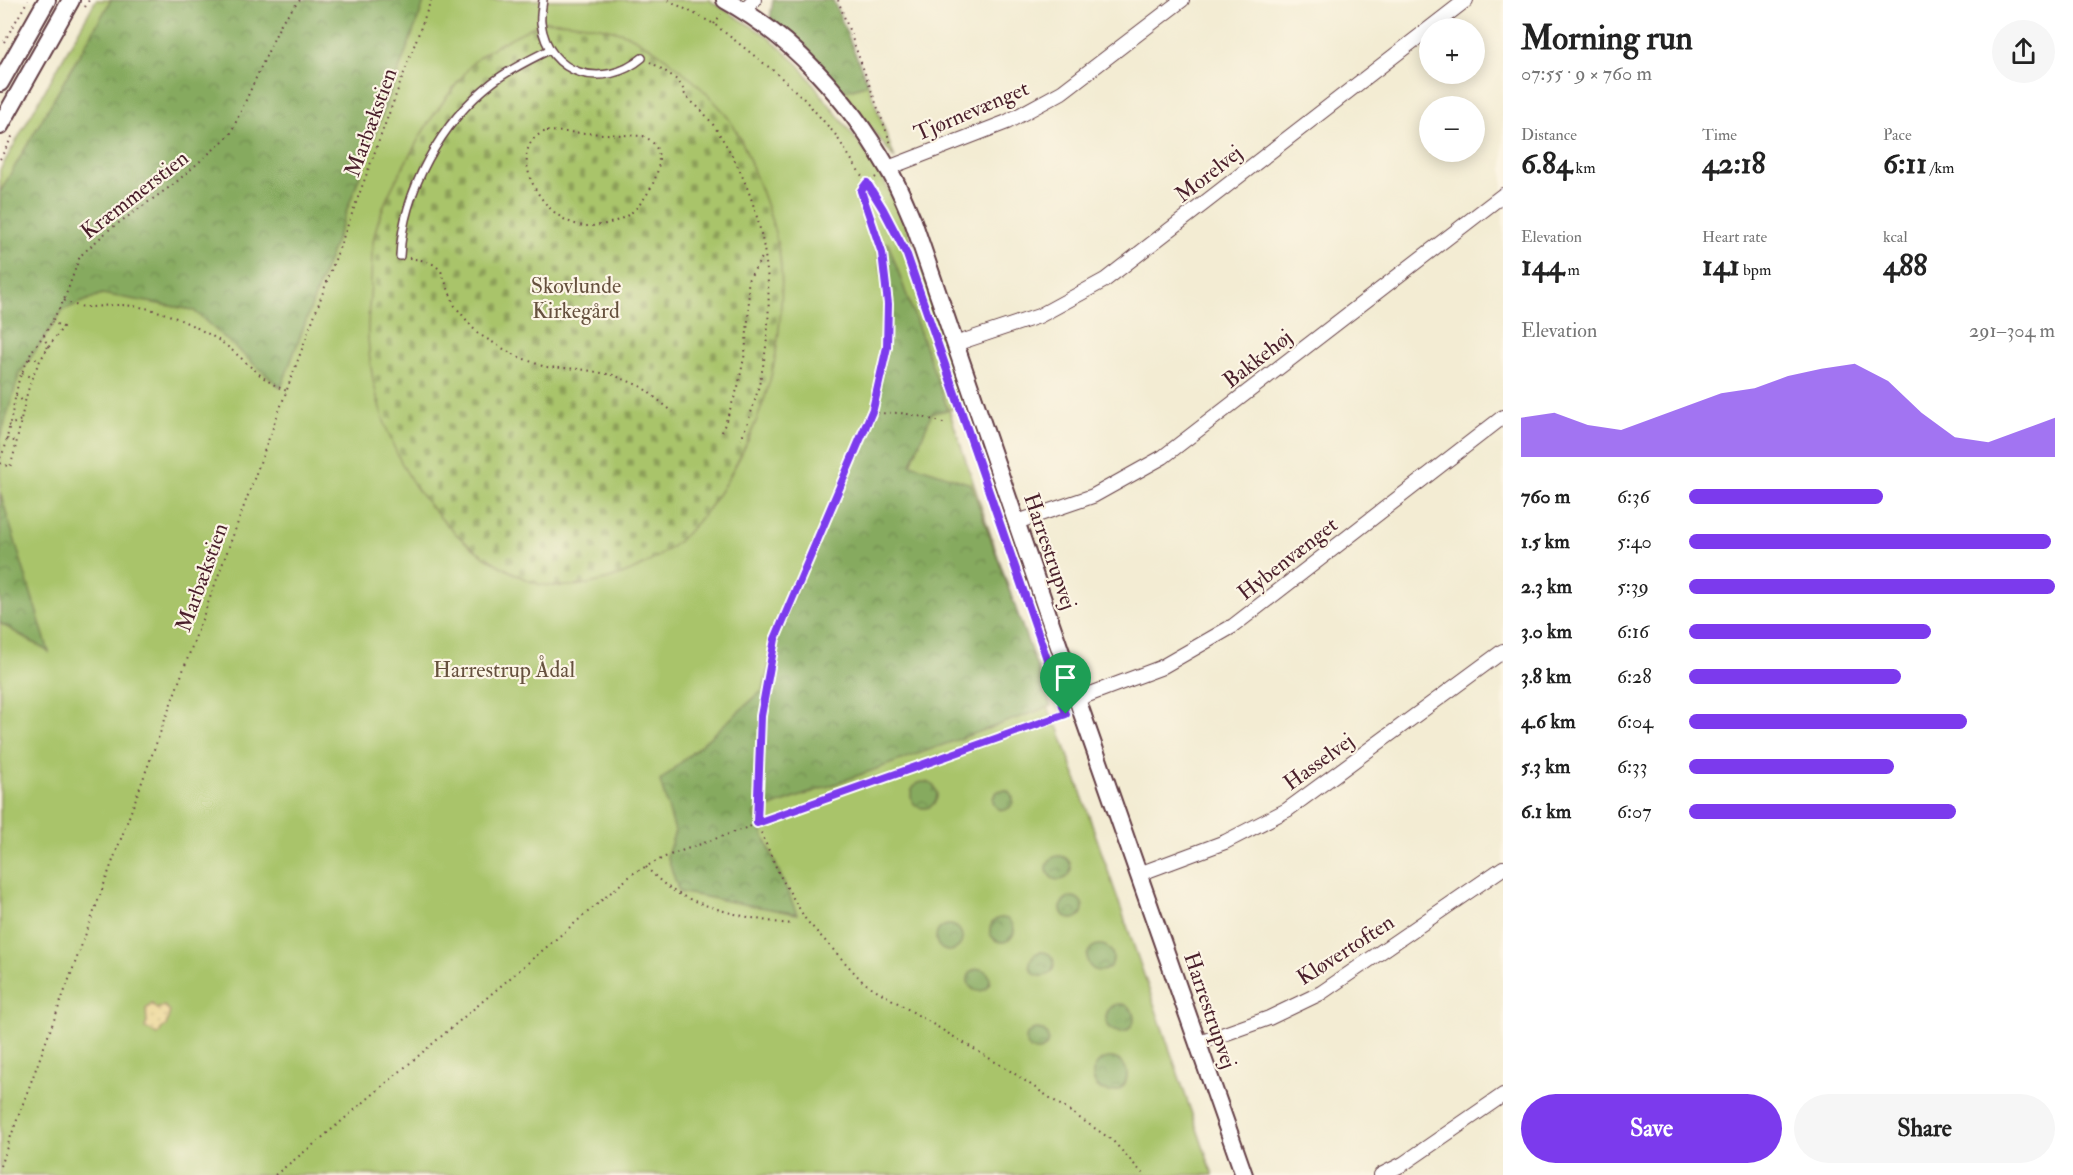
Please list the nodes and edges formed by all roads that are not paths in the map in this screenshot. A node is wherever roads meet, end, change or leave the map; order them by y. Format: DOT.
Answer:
graph roads {
  1 [pos="47,0"];
  2 [pos="71,0"];
  3 [pos="543,0"];
  4 [pos="725,0"];
  5 [pos="1182,0"];
  6 [pos="1466,0"];
  7 [pos="749,5"];
  8 [pos="549,50"];
  9 [pos="642,58"];
  10 [pos="0,83"];
  11 [pos="0,126"];
  12 [pos="894,166"];
  13 [pos="1503,195"];
  14 [pos="400,256"];
  15 [pos="956,344"];
  16 [pos="1503,417"];
  17 [pos="1017,522"];
  18 [pos="1503,651"];
  19 [pos="1079,704"];
  20 [pos="1503,868"];
  21 [pos="1139,874"];
  22 [pos="1198,1043"];
  23 [pos="1503,1095"];
  24 [pos="1244,1175"];
  25 [pos="1381,1175"];
  1 -- 10 [label="street"];
  2 -- 11 [label="street"];
  3 -- 8 [label="lane"];
  4 -- 7 [label="street, Harrestrupvej"];
  5 -- 12 [label="street, Tjørnevænget"];
  6 -- 15 [label="street, Morelvej"];
  7 -- 12 [label="street, Harrestrupvej"];
  8 -- 9 [label="lane"];
  8 -- 14 [label="lane"];
  12 -- 15 [label="street, Harrestrupvej"];
  13 -- 17 [label="street, Bakkehøj"];
  15 -- 17 [label="street, Harrestrupvej"];
  16 -- 19 [label="street, Hybenvænget"];
  17 -- 19 [label="street, Harrestrupvej"];
  18 -- 21 [label="street, Hasselvej"];
  19 -- 21 [label="street, Harrestrupvej"];
  20 -- 22 [label="street, Kløvertoften"];
  21 -- 22 [label="street, Harrestrupvej"];
  22 -- 24 [label="street, Harrestrupvej"];
  23 -- 25 [label="street"];
}
